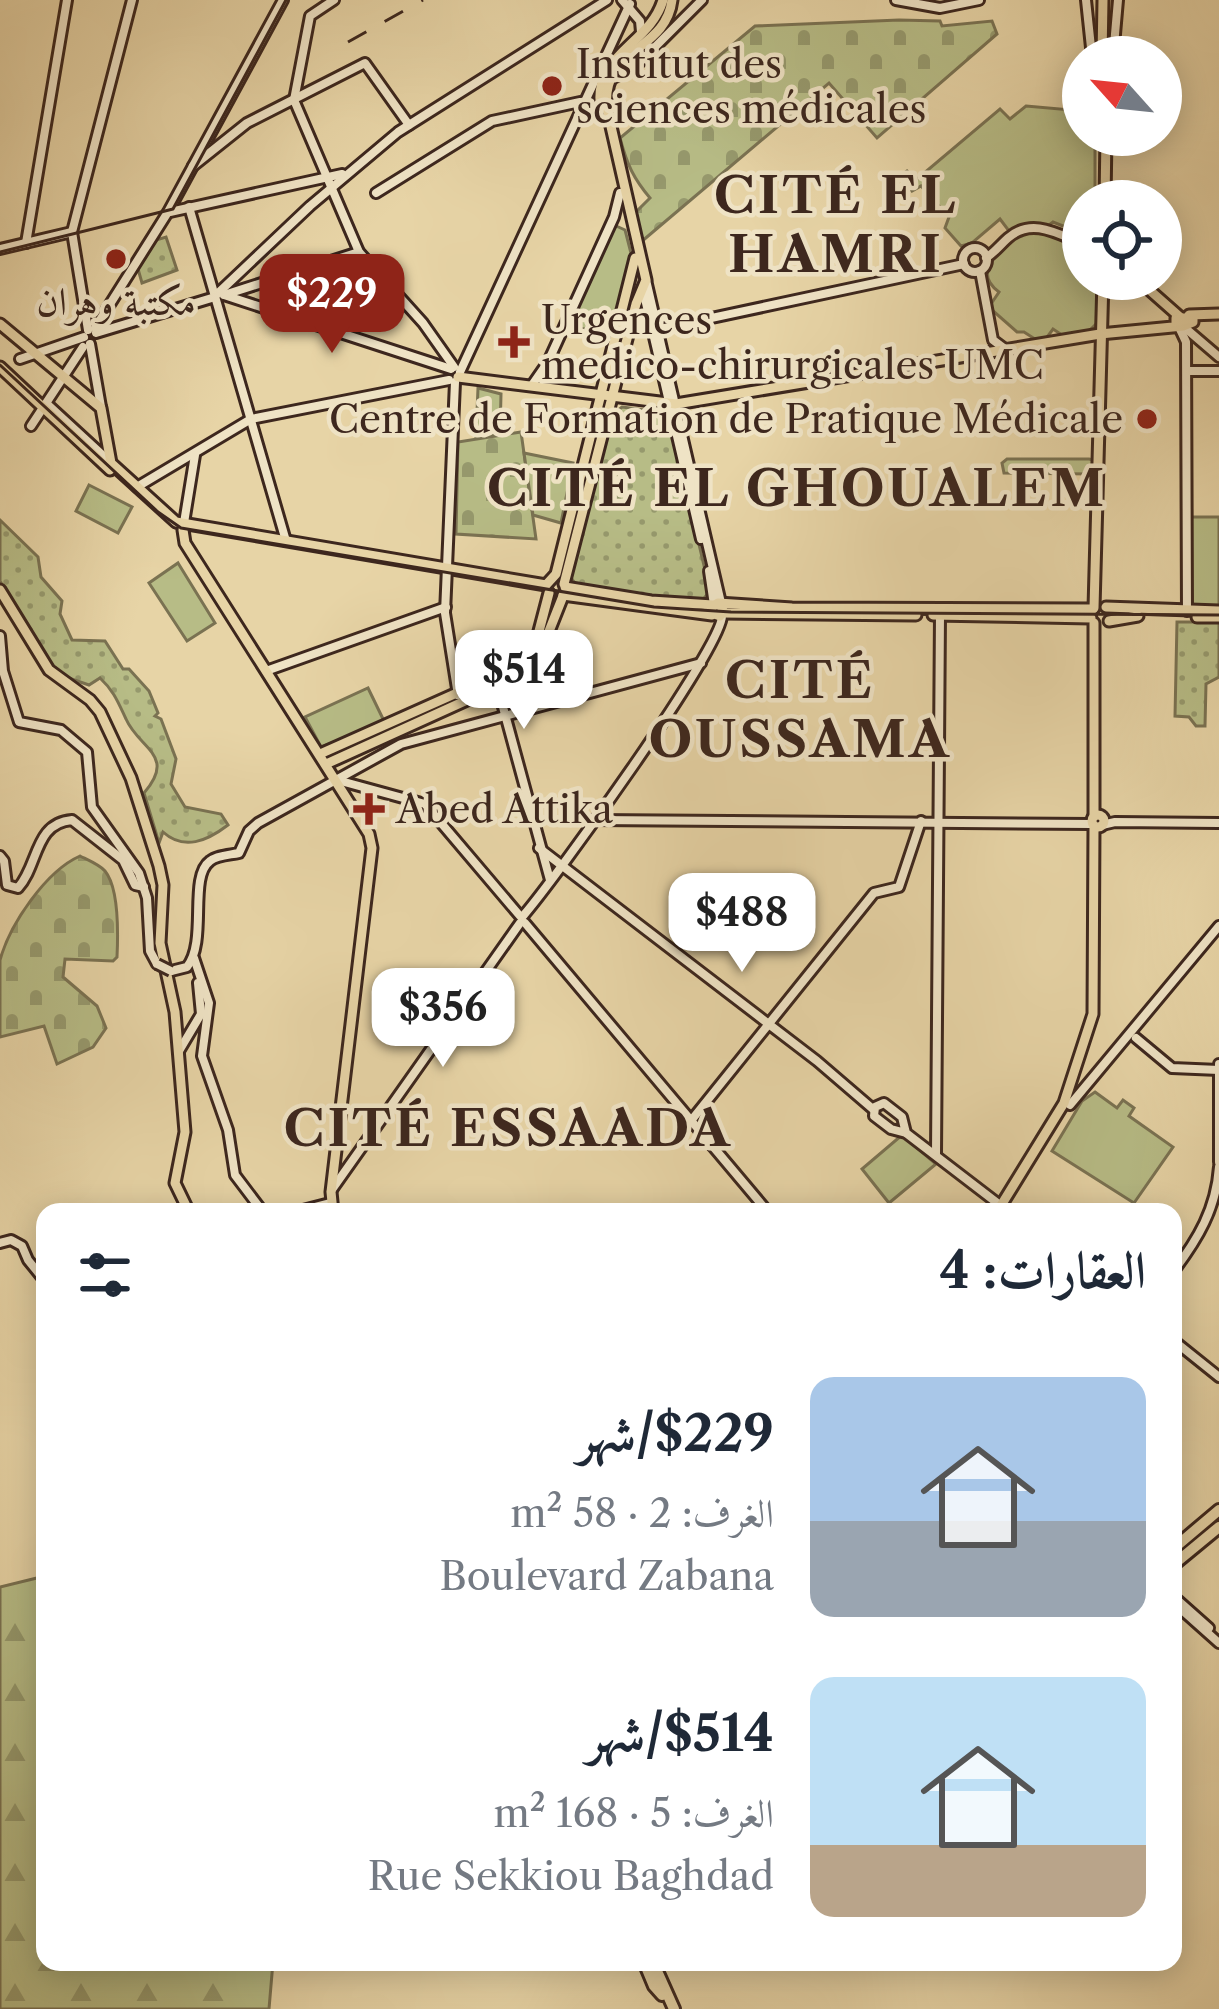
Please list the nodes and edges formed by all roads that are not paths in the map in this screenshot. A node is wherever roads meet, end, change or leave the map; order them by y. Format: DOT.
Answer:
graph roads {
  1 [pos="67,0"];
  2 [pos="133,0"];
  3 [pos="283,0"];
  4 [pos="334,0"];
  5 [pos="667,0"];
  6 [pos="896,0"];
  7 [pos="979,0"];
  8 [pos="1105,0"];
  9 [pos="1118,0"];
  10 [pos="700,1"];
  11 [pos="1089,2"];
  12 [pos="616,4"];
  13 [pos="658,14"];
  14 [pos="1091,36"];
  15 [pos="1106,36"];
  16 [pos="1111,36"];
  17 [pos="637,38"];
  18 [pos="633,60"];
  19 [pos="593,93"];
  20 [pos="294,100"];
  21 [pos="578,104"];
  22 [pos="409,124"];
  23 [pos="191,166"];
  24 [pos="326,175"];
  25 [pos="345,175"];
  26 [pos="332,187"];
  27 [pos="376,193"];
  28 [pos="623,195"];
  29 [pos="189,208"];
  30 [pos="168,212"];
  31 [pos="620,216"];
  32 [pos="72,232"];
  33 [pos="1062,236"];
  34 [pos="26,240"];
  35 [pos="0,249"];
  36 [pos="359,252"];
  37 [pos="986,258"];
  38 [pos="964,264"];
  39 [pos="977,271"];
  40 [pos="640,284"];
  41 [pos="220,296"];
  42 [pos="1105,300"];
  43 [pos="1159,300"];
  44 [pos="1219,314"];
  45 [pos="1182,322"];
  46 [pos="0,324"];
  47 [pos="624,328"];
  48 [pos="656,329"];
  49 [pos="1103,334"];
  50 [pos="89,336"];
  51 [pos="993,340"];
  52 [pos="1012,350"];
  53 [pos="35,354"];
  54 [pos="993,354"];
  55 [pos="1219,357"];
  56 [pos="20,359"];
  57 [pos="548,362"];
  58 [pos="0,367"];
  59 [pos="1186,371"];
  60 [pos="1219,371"];
  61 [pos="455,375"];
  62 [pos="64,377"];
  63 [pos="531,386"];
  64 [pos="560,389"];
  65 [pos="607,396"];
  66 [pos="673,404"];
  67 [pos="46,406"];
  68 [pos="101,408"];
  69 [pos="251,419"];
  70 [pos="31,426"];
  71 [pos="100,451"];
  72 [pos="195,454"];
  73 [pos="137,488"];
  74 [pos="582,494"];
  75 [pos="170,526"];
  76 [pos="183,527"];
  77 [pos="286,542"];
  78 [pos="185,543"];
  79 [pos="449,572"];
  80 [pos="0,590"];
  81 [pos="549,590"];
  82 [pos="564,590"];
  83 [pos="447,607"];
  84 [pos="719,609"];
  85 [pos="1187,611"];
  86 [pos="1100,614"];
  87 [pos="1219,614"];
  88 [pos="940,615"];
  89 [pos="0,636"];
  90 [pos="701,663"];
  91 [pos="268,674"];
  92 [pos="497,688"];
  93 [pos="460,691"];
  94 [pos="438,710"];
  95 [pos="505,714"];
  96 [pos="323,759"];
  97 [pos="336,779"];
  98 [pos="593,820"];
  99 [pos="920,821"];
  100 [pos="938,821"];
  101 [pos="1096,821"];
  102 [pos="1219,823"];
  103 [pos="539,848"];
  104 [pos="0,856"];
  105 [pos="562,864"];
  106 [pos="550,880"];
  107 [pos="144,887"];
  108 [pos="524,918"];
  109 [pos="1219,927"];
  110 [pos="192,960"];
  111 [pos="175,1019"];
  112 [pos="770,1024"];
  113 [pos="192,1029"];
  114 [pos="1133,1036"];
  115 [pos="177,1058"];
  116 [pos="1219,1068"];
  117 [pos="1067,1104"];
  118 [pos="690,1122"];
  119 [pos="936,1154"];
  120 [pos="1219,1164"];
  121 [pos="331,1202"];
  122 [pos="184,1203"];
  123 [pos="256,1203"];
  124 [pos="760,1203"];
  125 [pos="995,1203"];
  126 [pos="1007,1203"];
  127 [pos="0,1243"];
  128 [pos="1182,1259"];
  129 [pos="36,1267"];
  130 [pos="1182,1347"];
  131 [pos="1219,1377"];
  132 [pos="1219,1519"];
  133 [pos="1182,1549"];
  134 [pos="1182,1607"];
  135 [pos="1219,1640"];
  136 [pos="654,1971"];
  137 [pos="671,2009"];
  1 -- 34 [label="main road"];
  2 -- 32 [label="main road"];
  3 -- 23 [label="main road"];
  4 -- 20 [label="main road"];
  5 -- 13 [label="main road"];
  5 -- 18 [label="main road"];
  6 -- 7 [label="main road"];
  8 -- 15 [label="main road"];
  9 -- 16 [label="main road"];
  10 -- 18 [label="main road"];
  11 -- 14 [label="main road"];
  12 -- 13 [label="main road"];
  12 -- 17 [label="main road"];
  12 -- 19 [label="main road"];
  12 -- 22 [label="main road"];
  13 -- 17 [label="main road"];
  17 -- 19 [label="main road"];
  18 -- 28 [label="main road"];
  19 -- 21 [label="main road"];
  19 -- 28 [label="main road"];
  20 -- 22 [label="main road"];
  20 -- 23 [label="main road"];
  20 -- 24 [label="main road"];
  21 -- 27 [label="main road"];
  21 -- 61 [label="main road"];
  22 -- 25 [label="main road"];
  23 -- 30 [label="main road"];
  24 -- 25 [label="main road"];
  24 -- 26 [label="main road"];
  24 -- 29 [label="main road"];
  25 -- 26 [label="main road"];
  26 -- 36 [label="main road"];
  26 -- 41 [label="main road"];
  28 -- 31 [label="main road"];
  28 -- 40 [label="main road"];
  29 -- 30 [label="main road"];
  29 -- 41 [label="main road"];
  30 -- 50 [label="main road"];
  31 -- 40 [label="main road"];
  31 -- 57 [label="main road"];
  32 -- 34 [label="main road"];
  32 -- 50 [label="main road"];
  33 -- 37 [label="main road"];
  34 -- 35 [label="main road"];
  36 -- 41 [label="main road"];
  36 -- 61 [label="main road"];
  37 -- 38 [label="main road"];
  37 -- 39 [label="main road"];
  38 -- 39 [label="main road"];
  38 -- 48 [label="main road"];
  39 -- 51 [label="main road"];
  39 -- 54 [label="main road"];
  40 -- 47 [label="main road"];
  40 -- 48 [label="main road"];
  41 -- 50 [label="main road"];
  41 -- 61 [label="main road"];
  41 -- 69 [label="main road"];
  42 -- 49 [label="main road"];
  43 -- 45 [label="main road"];
  44 -- 45 [label="main road"];
  45 -- 49 [label="main road"];
  45 -- 55 [label="main road"];
  45 -- 59 [label="main road"];
  46 -- 53 [label="main road"];
  47 -- 48 [label="main road"];
  47 -- 65 [label="main road"];
  48 -- 66 [label="main road"];
  49 -- 52 [label="main road"];
  49 -- 86 [label="main road"];
  50 -- 53 [label="main road"];
  50 -- 62 [label="main road"];
  50 -- 68 [label="main road"];
  51 -- 52 [label="main road"];
  51 -- 54 [label="main road"];
  52 -- 54 [label="main road"];
  53 -- 56 [label="main road"];
  53 -- 62 [label="main road"];
  54 -- 66 [label="main road"];
  57 -- 63 [label="main road"];
  57 -- 64 [label="main road"];
  58 -- 67 [label="main road"];
  59 -- 60 [label="main road"];
  59 -- 85 [label="main road"];
  61 -- 63 [label="main road"];
  61 -- 69 [label="main road"];
  61 -- 79 [label="main road"];
  62 -- 67 [label="main road"];
  62 -- 68 [label="main road"];
  63 -- 64 [label="main road"];
  64 -- 65 [label="main road"];
  65 -- 66 [label="main road"];
  65 -- 74 [label="main road"];
  66 -- 84 [label="main road"];
  67 -- 70 [label="main road"];
  67 -- 71 [label="main road"];
  68 -- 71 [label="main road"];
  69 -- 72 [label="main road"];
  69 -- 77 [label="main road"];
  71 -- 73 [label="main road"];
  71 -- 75 [label="main road"];
  72 -- 73 [label="main road"];
  72 -- 76 [label="main road"];
  73 -- 76 [label="main road"];
  74 -- 81 [label="main road"];
  74 -- 82 [label="main road"];
  75 -- 76 [label="main road"];
  75 -- 78 [label="main road"];
  76 -- 77 [label="main road"];
  76 -- 78 [label="main road"];
  76 -- 79 [label="main road"];
  77 -- 79 [label="main road"];
  78 -- 91 [label="main road"];
  79 -- 81 [label="main road"];
  79 -- 83 [label="main road"];
  80 -- 111 [label="main road"];
  81 -- 82 [label="main road"];
  81 -- 92 [label="main road"];
  82 -- 84 [label="main road"];
  82 -- 92 [label="main road"];
  83 -- 91 [label="main road"];
  83 -- 93 [label="main road"];
  84 -- 86 [label="main road"];
  84 -- 88 [label="main road"];
  84 -- 90 [label="main road"];
  85 -- 86 [label="main road"];
  85 -- 87 [label="main road"];
  86 -- 87 [label="main road"];
  86 -- 88 [label="main road"];
  86 -- 101 [label="main road"];
  88 -- 100 [label="main road"];
  89 -- 107 [label="main road"];
  90 -- 95 [label="main road"];
  90 -- 98 [label="main road"];
  91 -- 96 [label="main road"];
  92 -- 93 [label="main road"];
  92 -- 94 [label="main road"];
  92 -- 95 [label="main road"];
  93 -- 94 [label="main road"];
  94 -- 96 [label="main road"];
  95 -- 97 [label="main road"];
  95 -- 103 [label="main road"];
  96 -- 97 [label="main road"];
  97 -- 108 [label="main road"];
  97 -- 110 [label="main road"];
  97 -- 121 [label="main road"];
  98 -- 99 [label="main road"];
  98 -- 105 [label="main road"];
  99 -- 100 [label="main road"];
  99 -- 112 [label="main road"];
  100 -- 101 [label="main road"];
  100 -- 119 [label="main road"];
  101 -- 102 [label="main road"];
  101 -- 117 [label="main road"];
  103 -- 105 [label="main road"];
  103 -- 106 [label="main road"];
  104 -- 107 [label="main road"];
  105 -- 106 [label="main road"];
  105 -- 112 [label="main road"];
  106 -- 108 [label="main road"];
  107 -- 110 [label="main road, bridge"];
  108 -- 118 [label="main road"];
  108 -- 121 [label="main road"];
  109 -- 114 [label="main road"];
  110 -- 113 [label="main road"];
  110 -- 123 [label="main road"];
  111 -- 113 [label="main road"];
  111 -- 115 [label="main road"];
  112 -- 118 [label="main road"];
  112 -- 119 [label="main road"];
  113 -- 115 [label="main road"];
  114 -- 116 [label="main road"];
  114 -- 117 [label="main road"];
  115 -- 122 [label="main road"];
  116 -- 120 [label="main road"];
  117 -- 126 [label="main road"];
  118 -- 124 [label="main road"];
  119 -- 125 [label="main road"];
  120 -- 128 [label="main road"];
  127 -- 129 [label="main road"];
  130 -- 131 [label="main road"];
  132 -- 133 [label="highway"];
  134 -- 135 [label="main road"];
  136 -- 137 [label="highway"];
}
